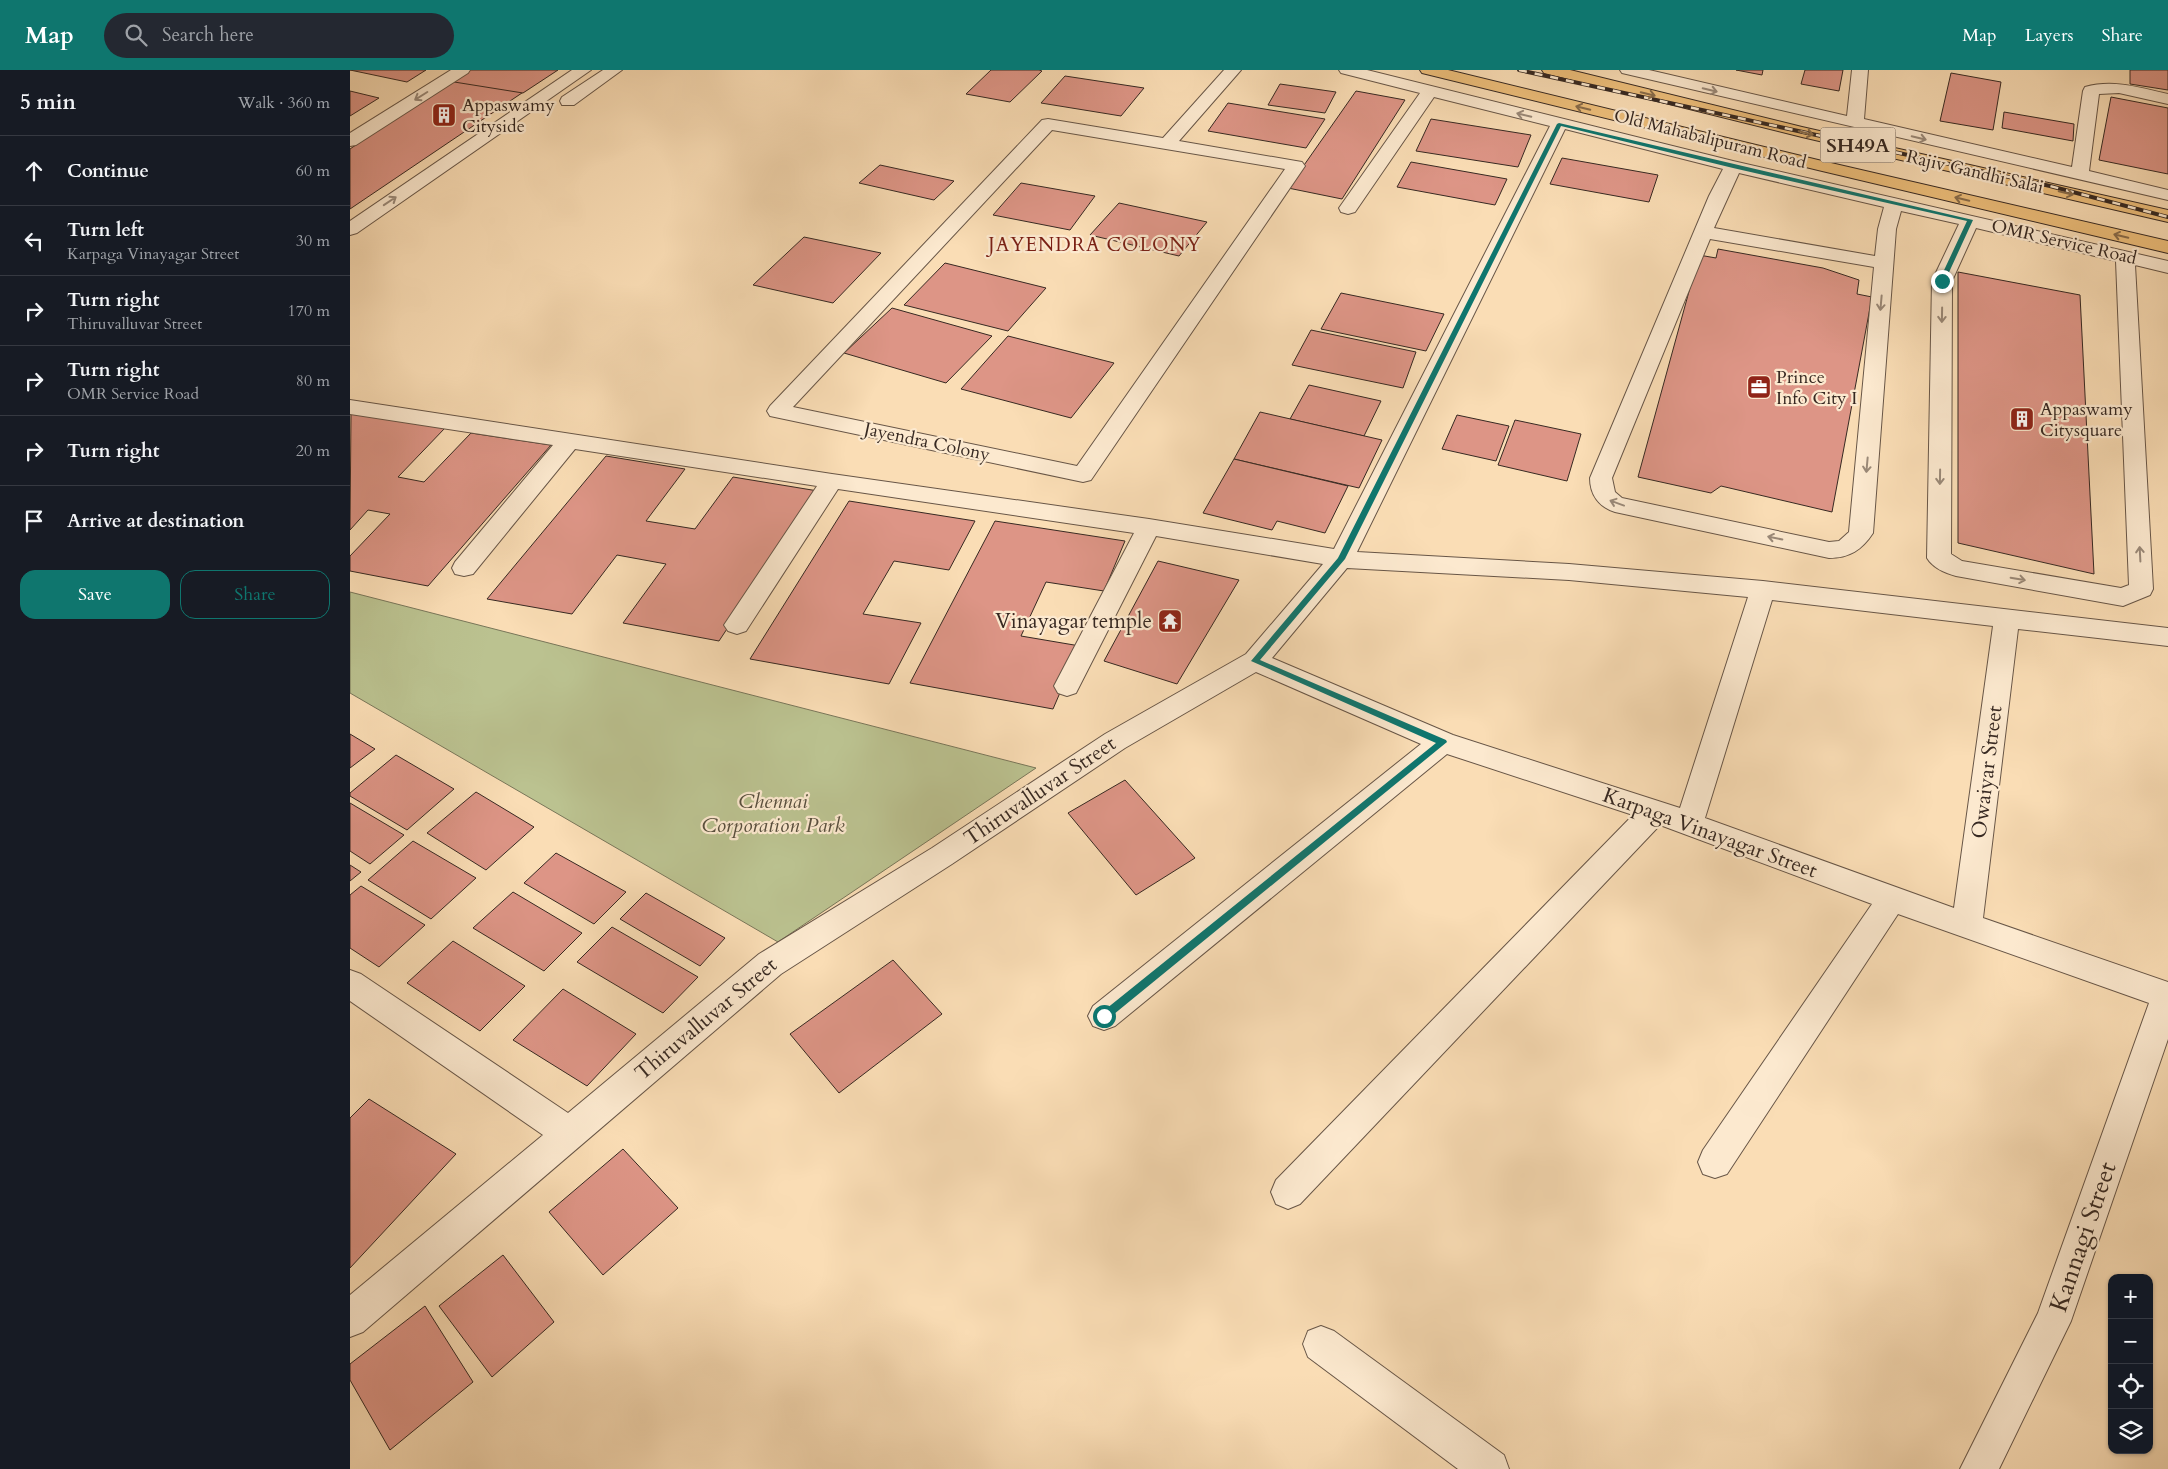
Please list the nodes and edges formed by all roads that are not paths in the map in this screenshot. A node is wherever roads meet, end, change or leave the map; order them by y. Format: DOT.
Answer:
graph roads {
  1 [pos="434,70"];
  2 [pos="462,70"];
  3 [pos="583,70"];
  4 [pos="614,70"];
  5 [pos="1233,70"];
  6 [pos="1347,70"];
  7 [pos="1428,70"];
  8 [pos="1550,70"];
  9 [pos="1628,70"];
  10 [pos="1860,70"];
  11 [pos="1430,91"];
  12 [pos="2168,99"];
  13 [pos="552,112"];
  14 [pos="350,123"];
  15 [pos="1559,124"];
  16 [pos="1855,124"];
  17 [pos="350,141"];
  18 [pos="1166,145"];
  19 [pos="1733,166"];
  20 [pos="2080,174"];
  21 [pos="2168,195"];
  22 [pos="1894,203"];
  23 [pos="1348,208"];
  24 [pos="2168,216"];
  25 [pos="1970,220"];
  26 [pos="350,229"];
  27 [pos="1703,232"];
  28 [pos="2168,248"];
  29 [pos="2125,258"];
  30 [pos="1884,263"];
  31 [pos="2168,267"];
  32 [pos="350,407"];
  33 [pos="569,441"];
  34 [pos="832,481"];
  35 [pos="1149,526"];
  36 [pos="1341,559"];
  37 [pos="464,568"];
  38 [pos="1763,590"];
  39 [pos="2007,618"];
  40 [pos="736,625"];
  41 [pos="2168,637"];
  42 [pos="1255,661"];
  43 [pos="1066,686"];
  44 [pos="1443,742"];
  45 [pos="1655,811"];
  46 [pos="1689,823"];
  47 [pos="1892,899"];
  48 [pos="1967,926"];
  49 [pos="350,984"];
  50 [pos="2167,996"];
  51 [pos="1104,1016"];
  52 [pos="569,1133"];
  53 [pos="1715,1162"];
  54 [pos="1288,1192"];
  55 [pos="350,1319"];
  56 [pos="1321,1344"];
  57 [pos="1490,1469"];
  58 [pos="1979,1469"];
  1 -- 14 [label="street"];
  2 -- 17 [label="street, one-way"];
  26 -- 3 [label="street, one-way"];
  4 -- 13 [label="street"];
  5 -- 18 [label="street"];
  6 -- 11 [label="street, OMR Service Road"];
  28 -- 7 [label="main road, Old Mahabalipuram Road / SH49A, one-way"];
  8 -- 24 [label="main road, Rajiv Gandhi Salai / SH49A, one-way"];
  9 -- 16 [label="street, one-way"];
  10 -- 16 [label="street"];
  15 -- 11 [label="street, OMR Service Road, one-way"];
  11 -- 23 [label="street"];
  12 -- 20 [label="street"];
  15 -- 19 [label="street, OMR Service Road"];
  15 -- 36 [label="street, Thiruvalluvar Street"];
  16 -- 20 [label="street, one-way"];
  18 -- 18 [label="street, Jayendra Colony"];
  19 -- 22 [label="street, OMR Service Road"];
  19 -- 27 [label="street"];
  20 -- 21 [label="street"];
  22 -- 25 [label="street, OMR Service Road"];
  22 -- 30 [label="street"];
  25 -- 29 [label="street, OMR Service Road"];
  25 -- 29 [label="street, one-way"];
  27 -- 30 [label="street"];
  30 -- 27 [label="street, one-way"];
  29 -- 31 [label="street, OMR Service Road"];
  32 -- 33 [label="street"];
  33 -- 34 [label="street"];
  33 -- 37 [label="street"];
  34 -- 35 [label="street"];
  34 -- 40 [label="street"];
  35 -- 36 [label="street"];
  35 -- 43 [label="street"];
  36 -- 38 [label="street"];
  36 -- 42 [label="street, Thiruvalluvar Street"];
  38 -- 39 [label="street"];
  38 -- 46 [label="street"];
  39 -- 41 [label="street"];
  39 -- 48 [label="street, Owaiyar Street"];
  42 -- 44 [label="street, Karpaga Vinayagar Street"];
  42 -- 52 [label="street, Thiruvalluvar Street"];
  44 -- 45 [label="street, Karpaga Vinayagar Street"];
  44 -- 51 [label="street"];
  45 -- 46 [label="street, Karpaga Vinayagar Street"];
  45 -- 54 [label="street"];
  46 -- 47 [label="street, Karpaga Vinayagar Street"];
  47 -- 48 [label="street, Karpaga Vinayagar Street"];
  47 -- 53 [label="street"];
  48 -- 50 [label="street, Karpaga Vinayagar Street"];
  49 -- 52 [label="street"];
  50 -- 58 [label="street, Kannagi Street"];
  52 -- 55 [label="street, Thiruvalluvar Street"];
  56 -- 57 [label="street"];
}
